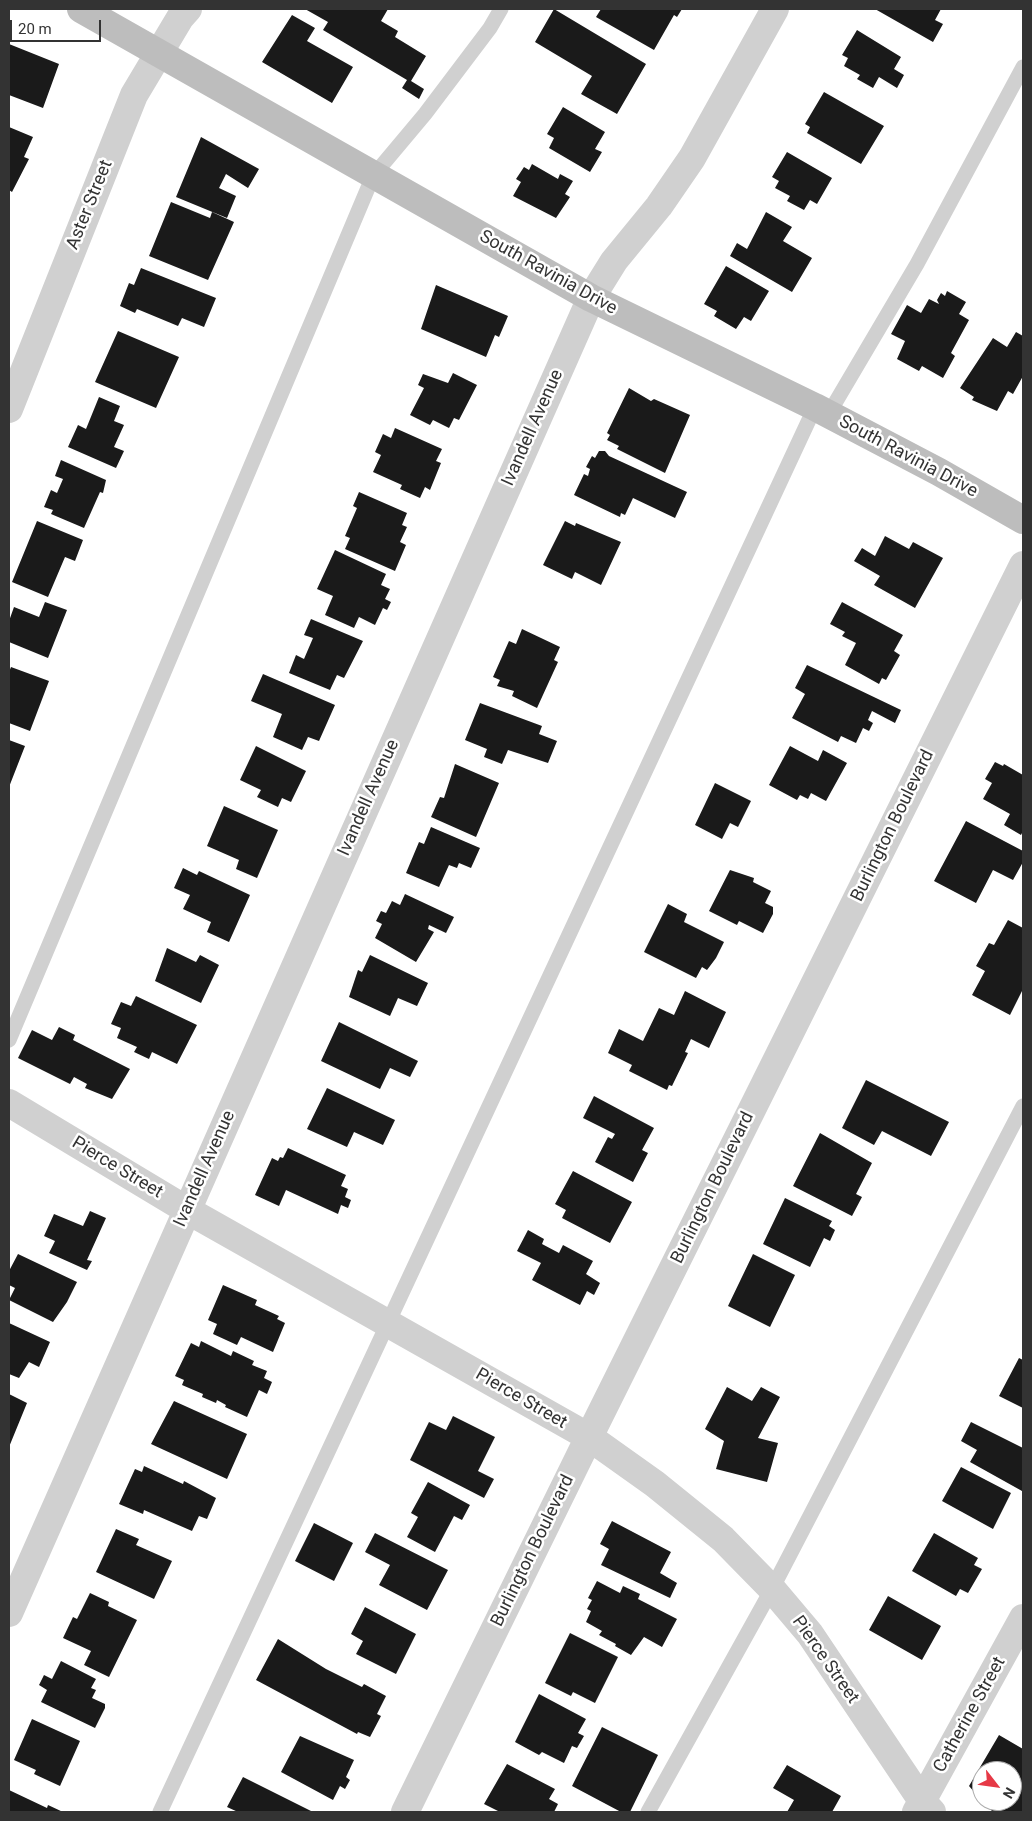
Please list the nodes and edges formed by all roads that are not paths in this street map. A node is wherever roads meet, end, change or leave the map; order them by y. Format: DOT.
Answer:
graph roads {
  1 [pos="81,9"];
  2 [pos="188,9"];
  3 [pos="501,9"];
  4 [pos="775,9"];
  5 [pos="158,54"];
  6 [pos="1023,67"];
  7 [pos="373,176"];
  8 [pos="591,298"];
  9 [pos="9,409"];
  10 [pos="822,411"];
  11 [pos="1023,520"];
  12 [pos="1023,566"];
  13 [pos="9,1040"];
  14 [pos="9,1103"];
  15 [pos="1023,1106"];
  16 [pos="187,1210"];
  17 [pos="388,1323"];
  18 [pos="589,1437"];
  19 [pos="772,1589"];
  20 [pos="9,1613"];
  21 [pos="1023,1618"];
  22 [pos="924,1808"];
  23 [pos="160,1812"];
  24 [pos="405,1812"];
  25 [pos="648,1812"];
  1 -- 5 [label="street, South Ravinia Drive"];
  2 -- 5 [label="street, Aster Street"];
  3 -- 7 [label="lane"];
  4 -- 8 [label="street, Ivandell Avenue"];
  5 -- 7 [label="street, South Ravinia Drive"];
  5 -- 9 [label="street, Aster Street"];
  6 -- 10 [label="lane"];
  7 -- 8 [label="street, South Ravinia Drive"];
  7 -- 13 [label="lane"];
  8 -- 10 [label="street, South Ravinia Drive"];
  8 -- 16 [label="street, Ivandell Avenue"];
  10 -- 11 [label="street, South Ravinia Drive"];
  10 -- 17 [label="lane"];
  12 -- 18 [label="street, Burlington Boulevard"];
  14 -- 16 [label="street, Pierce Street"];
  15 -- 19 [label="lane"];
  16 -- 17 [label="street, Pierce Street"];
  16 -- 20 [label="street, Ivandell Avenue"];
  17 -- 18 [label="street, Pierce Street"];
  17 -- 23 [label="lane"];
  18 -- 19 [label="street, Pierce Street"];
  18 -- 24 [label="street, Burlington Boulevard"];
  19 -- 22 [label="street, Pierce Street"];
  19 -- 25 [label="lane"];
  21 -- 22 [label="street, Catherine Street"];
}
